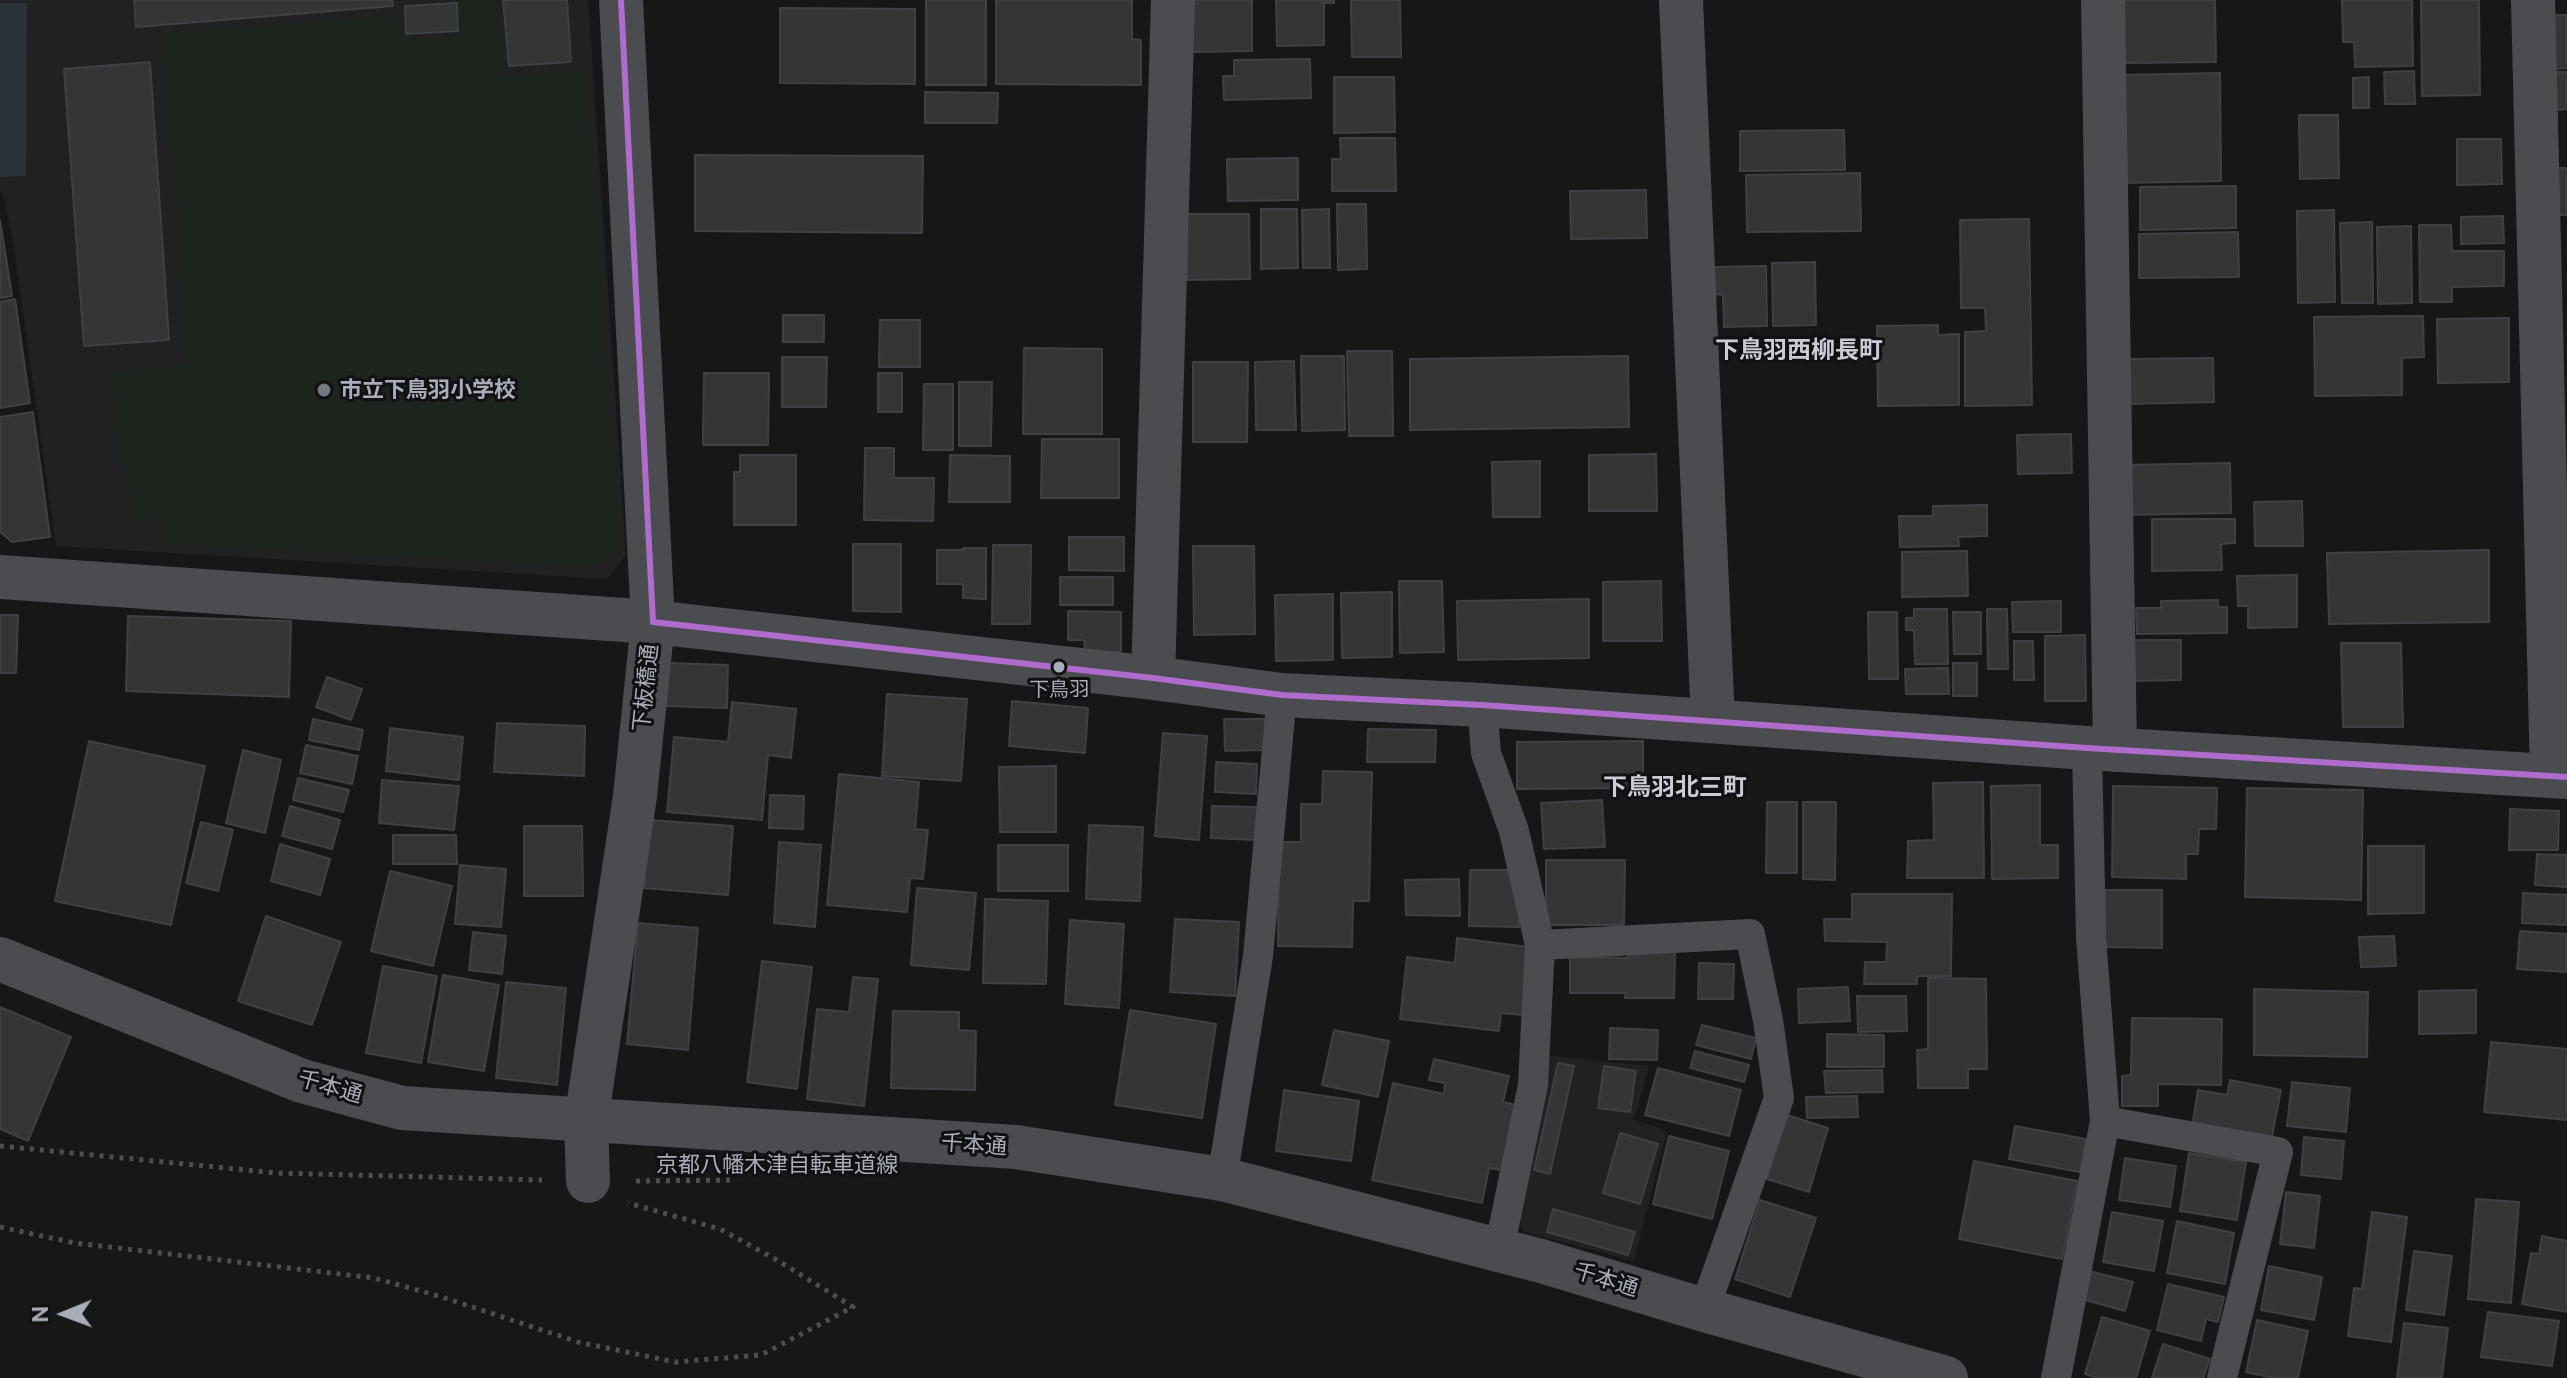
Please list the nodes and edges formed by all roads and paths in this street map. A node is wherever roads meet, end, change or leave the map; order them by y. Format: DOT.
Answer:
graph roads {
  1 [pos="621,0"];
  2 [pos="1173,0"];
  3 [pos="1681,0"];
  4 [pos="2103,0"];
  5 [pos="2533,0"];
  6 [pos="0,577"];
  7 [pos="653,622"];
  8 [pos="1153,678"];
  9 [pos="1282,695"];
  10 [pos="1482,705"];
  11 [pos="1713,721"];
  12 [pos="2101,749"];
  13 [pos="2559,777"];
  14 [pos="1540,945"];
  15 [pos="0,959"];
  16 [pos="586,1121"];
  17 [pos="2105,1121"];
  18 [pos="0,1146"];
  19 [pos="1222,1179"];
  20 [pos="739,1180"];
  21 [pos="588,1181"];
  22 [pos="0,1227"];
  23 [pos="1499,1250"];
  24 [pos="1704,1310"];
  25 [pos="1946,1378"];
  26 [pos="2056,1378"];
  27 [pos="2222,1378"];
  1 -- 7 [label="street, 下板橋通"];
  2 -- 8 [label="street"];
  3 -- 11 [label="street"];
  4 -- 12 [label="street"];
  5 -- 13 [label="street"];
  6 -- 7 [label="street"];
  7 -- 8 [label="street"];
  7 -- 16 [label="street, 下板橋通"];
  8 -- 9 [label="street"];
  9 -- 10 [label="street"];
  9 -- 19 [label="lane"];
  10 -- 11 [label="street"];
  10 -- 14 [label="lane"];
  11 -- 12 [label="street"];
  12 -- 13 [label="street"];
  12 -- 17 [label="lane"];
  14 -- 23 [label="lane"];
  14 -- 24 [label="lane"];
  15 -- 16 [label="street, 千本通"];
  16 -- 19 [label="street, 千本通"];
  16 -- 21 [label="street, 下板橋通"];
  17 -- 26 [label="lane"];
  17 -- 27 [label="lane"];
  18 -- 21 [label="path, 京都八幡木津自転車道線"];
  19 -- 23 [label="street, 千本通"];
  20 -- 21 [label="path, 京都八幡木津自転車道線"];
  21 -- 22 [label="path"];
  23 -- 24 [label="street, 千本通"];
  24 -- 25 [label="street, 千本通"];
}
